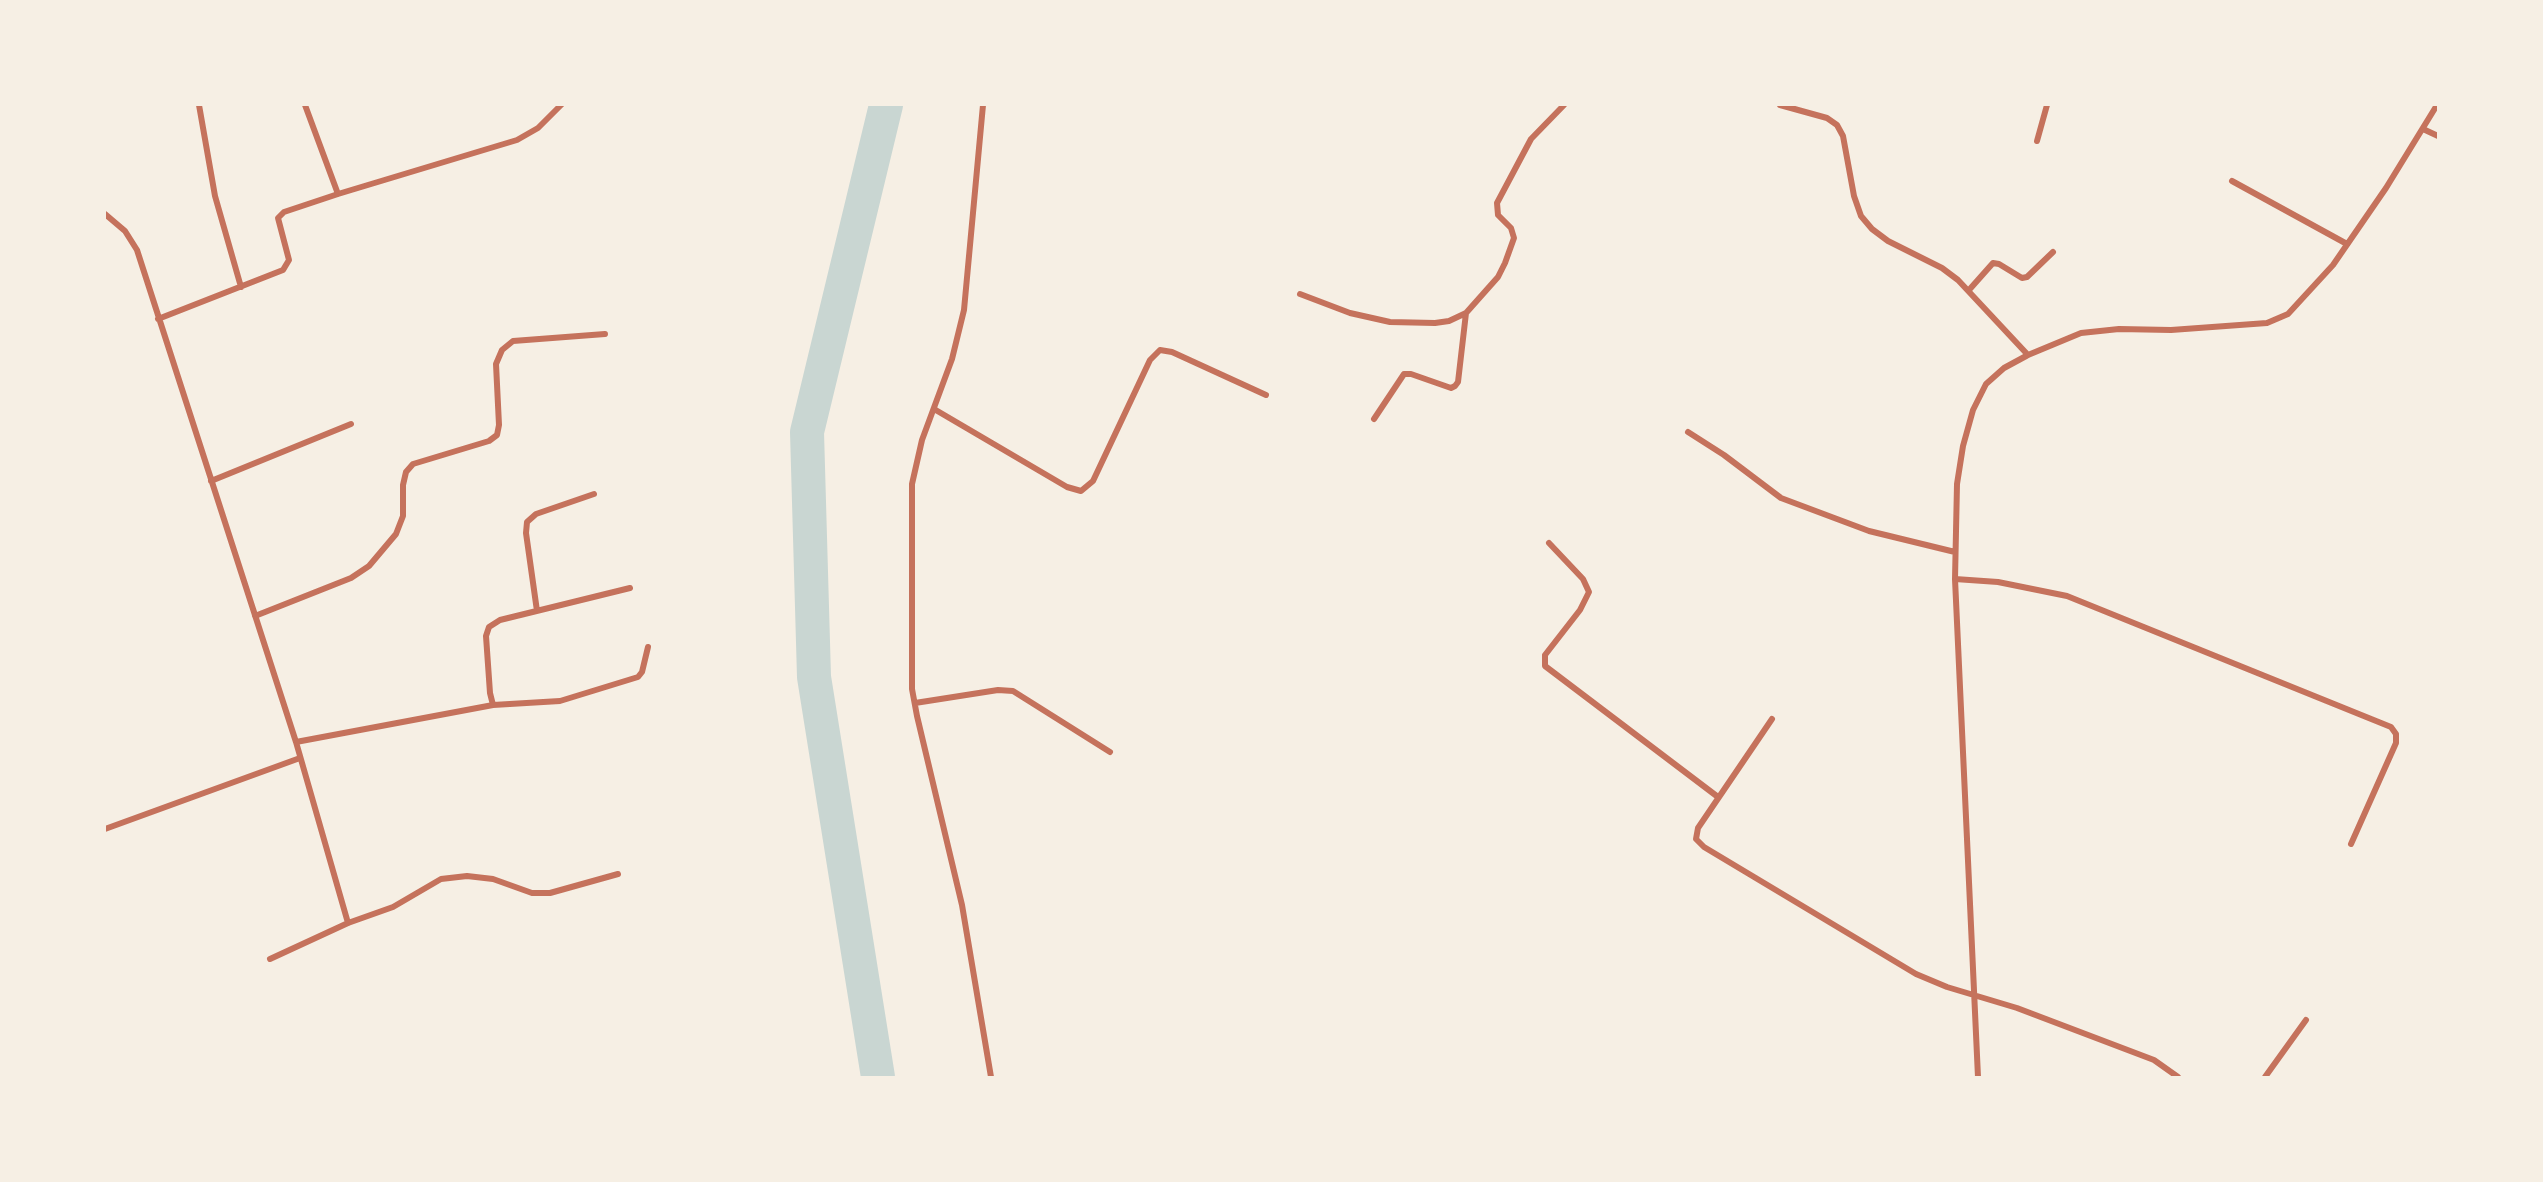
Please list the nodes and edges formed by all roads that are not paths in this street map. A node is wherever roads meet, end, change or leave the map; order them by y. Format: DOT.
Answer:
graph roads {
  1 [pos="199,105"];
  2 [pos="305,105"];
  3 [pos="561,105"];
  4 [pos="983,105"];
  5 [pos="1564,105"];
  6 [pos="1780,105"];
  7 [pos="2048,105"];
  8 [pos="2437,105"];
  9 [pos="1810,108"];
  10 [pos="2422,129"];
  11 [pos="2438,136"];
  12 [pos="2037,141"];
  13 [pos="2232,181"];
  14 [pos="338,194"];
  15 [pos="105,214"];
  16 [pos="2348,244"];
  17 [pos="2053,252"];
  18 [pos="241,287"];
  19 [pos="1969,290"];
  20 [pos="1300,294"];
  21 [pos="1466,313"];
  22 [pos="158,318"];
  23 [pos="605,333"];
  24 [pos="2028,355"];
  25 [pos="1266,395"];
  26 [pos="934,409"];
  27 [pos="1374,419"];
  28 [pos="351,424"];
  29 [pos="1688,432"];
  30 [pos="212,481"];
  31 [pos="594,494"];
  32 [pos="1549,543"];
  33 [pos="1955,552"];
  34 [pos="1958,579"];
  35 [pos="630,588"];
  36 [pos="537,611"];
  37 [pos="255,616"];
  38 [pos="648,647"];
  39 [pos="915,703"];
  40 [pos="493,705"];
  41 [pos="1772,719"];
  42 [pos="296,742"];
  43 [pos="1110,752"];
  44 [pos="300,758"];
  45 [pos="1718,796"];
  46 [pos="105,829"];
  47 [pos="2351,844"];
  48 [pos="618,874"];
  49 [pos="348,923"];
  50 [pos="270,959"];
  51 [pos="1973,995"];
  52 [pos="2306,1020"];
  53 [pos="991,1077"];
  54 [pos="1978,1077"];
  55 [pos="2178,1077"];
  56 [pos="2265,1077"];
  1 -- 18 [label="street"];
  2 -- 14 [label="street"];
  3 -- 14 [label="street"];
  4 -- 26 [label="street"];
  5 -- 21 [label="street"];
  6 -- 9 [label="street"];
  7 -- 12 [label="street"];
  8 -- 10 [label="street"];
  9 -- 19 [label="street"];
  10 -- 11 [label="street"];
  10 -- 16 [label="street"];
  13 -- 16 [label="street"];
  14 -- 18 [label="street"];
  15 -- 22 [label="street"];
  16 -- 24 [label="street"];
  17 -- 19 [label="street"];
  18 -- 22 [label="street"];
  19 -- 24 [label="street"];
  20 -- 21 [label="street"];
  21 -- 27 [label="street"];
  22 -- 30 [label="street"];
  23 -- 37 [label="street"];
  24 -- 33 [label="street"];
  25 -- 26 [label="street"];
  26 -- 39 [label="street"];
  28 -- 30 [label="street"];
  29 -- 33 [label="street"];
  30 -- 37 [label="street"];
  31 -- 36 [label="street"];
  32 -- 45 [label="street"];
  33 -- 34 [label="street"];
  34 -- 47 [label="street"];
  34 -- 51 [label="street"];
  35 -- 36 [label="street"];
  36 -- 40 [label="street"];
  37 -- 42 [label="street"];
  38 -- 40 [label="street"];
  39 -- 43 [label="street"];
  39 -- 53 [label="street"];
  40 -- 42 [label="street"];
  41 -- 45 [label="street"];
  42 -- 44 [label="street"];
  44 -- 46 [label="street"];
  44 -- 49 [label="street"];
  45 -- 51 [label="street"];
  48 -- 49 [label="street"];
  49 -- 50 [label="street"];
  51 -- 54 [label="street"];
  51 -- 55 [label="street"];
  52 -- 56 [label="street"];
}
